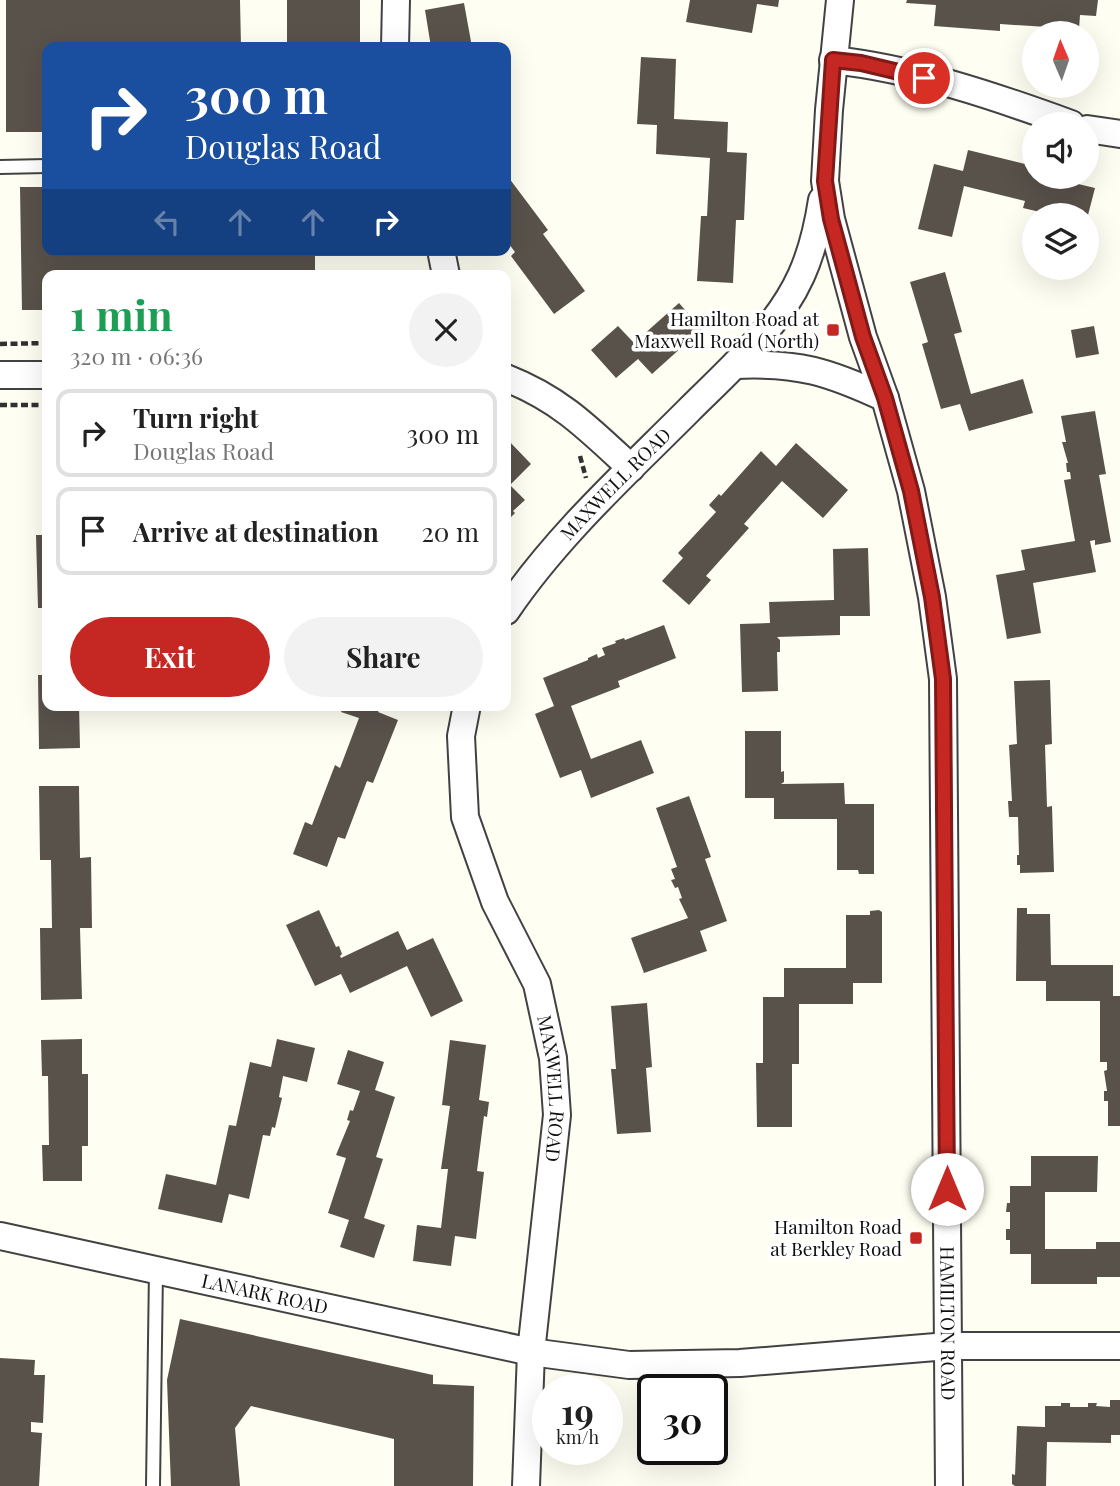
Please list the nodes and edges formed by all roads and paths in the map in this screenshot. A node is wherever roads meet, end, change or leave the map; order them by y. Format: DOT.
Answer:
graph roads {
  1 [pos="396,0"];
  2 [pos="840,0"];
  3 [pos="395,42"];
  4 [pos="833,60"];
  5 [pos="1038,112"];
  6 [pos="1099,131"];
  7 [pos="1120,134"];
  8 [pos="42,166"];
  9 [pos="0,167"];
  10 [pos="825,181"];
  11 [pos="0,344"];
  12 [pos="42,344"];
  13 [pos="735,365"];
  14 [pos="42,374"];
  15 [pos="0,375"];
  16 [pos="511,380"];
  17 [pos="885,398"];
  18 [pos="0,405"];
  19 [pos="42,405"];
  20 [pos="631,468"];
  21 [pos="511,604"];
  22 [pos="466,711"];
  23 [pos="0,1236"];
  24 [pos="156,1269"];
  25 [pos="948,1346"];
  26 [pos="1120,1346"];
  27 [pos="531,1352"];
  28 [pos="153,1486"];
  29 [pos="526,1486"];
  30 [pos="949,1486"];
  1 -- 3 [label="street"];
  2 -- 4 [label="street, HAMILTON ROAD"];
  4 -- 5 [label="street"];
  4 -- 10 [label="street, HAMILTON ROAD"];
  6 -- 7 [label="street"];
  8 -- 9 [label="lane"];
  10 -- 13 [label="street, MAXWELL ROAD"];
  10 -- 17 [label="street, HAMILTON ROAD"];
  11 -- 12 [label="path"];
  13 -- 17 [label="street"];
  13 -- 20 [label="street, MAXWELL ROAD"];
  14 -- 15 [label="street"];
  16 -- 20 [label="street"];
  17 -- 25 [label="street, HAMILTON ROAD"];
  18 -- 19 [label="path"];
  20 -- 21 [label="street, MAXWELL ROAD"];
  22 -- 27 [label="street, MAXWELL ROAD"];
  23 -- 24 [label="street, LANARK ROAD"];
  24 -- 27 [label="street, LANARK ROAD"];
  24 -- 28 [label="lane"];
  25 -- 26 [label="street, LANARK ROAD"];
  25 -- 27 [label="street, LANARK ROAD"];
  25 -- 30 [label="street, HAMILTON ROAD"];
  27 -- 29 [label="street, MAXWELL ROAD"];
}
